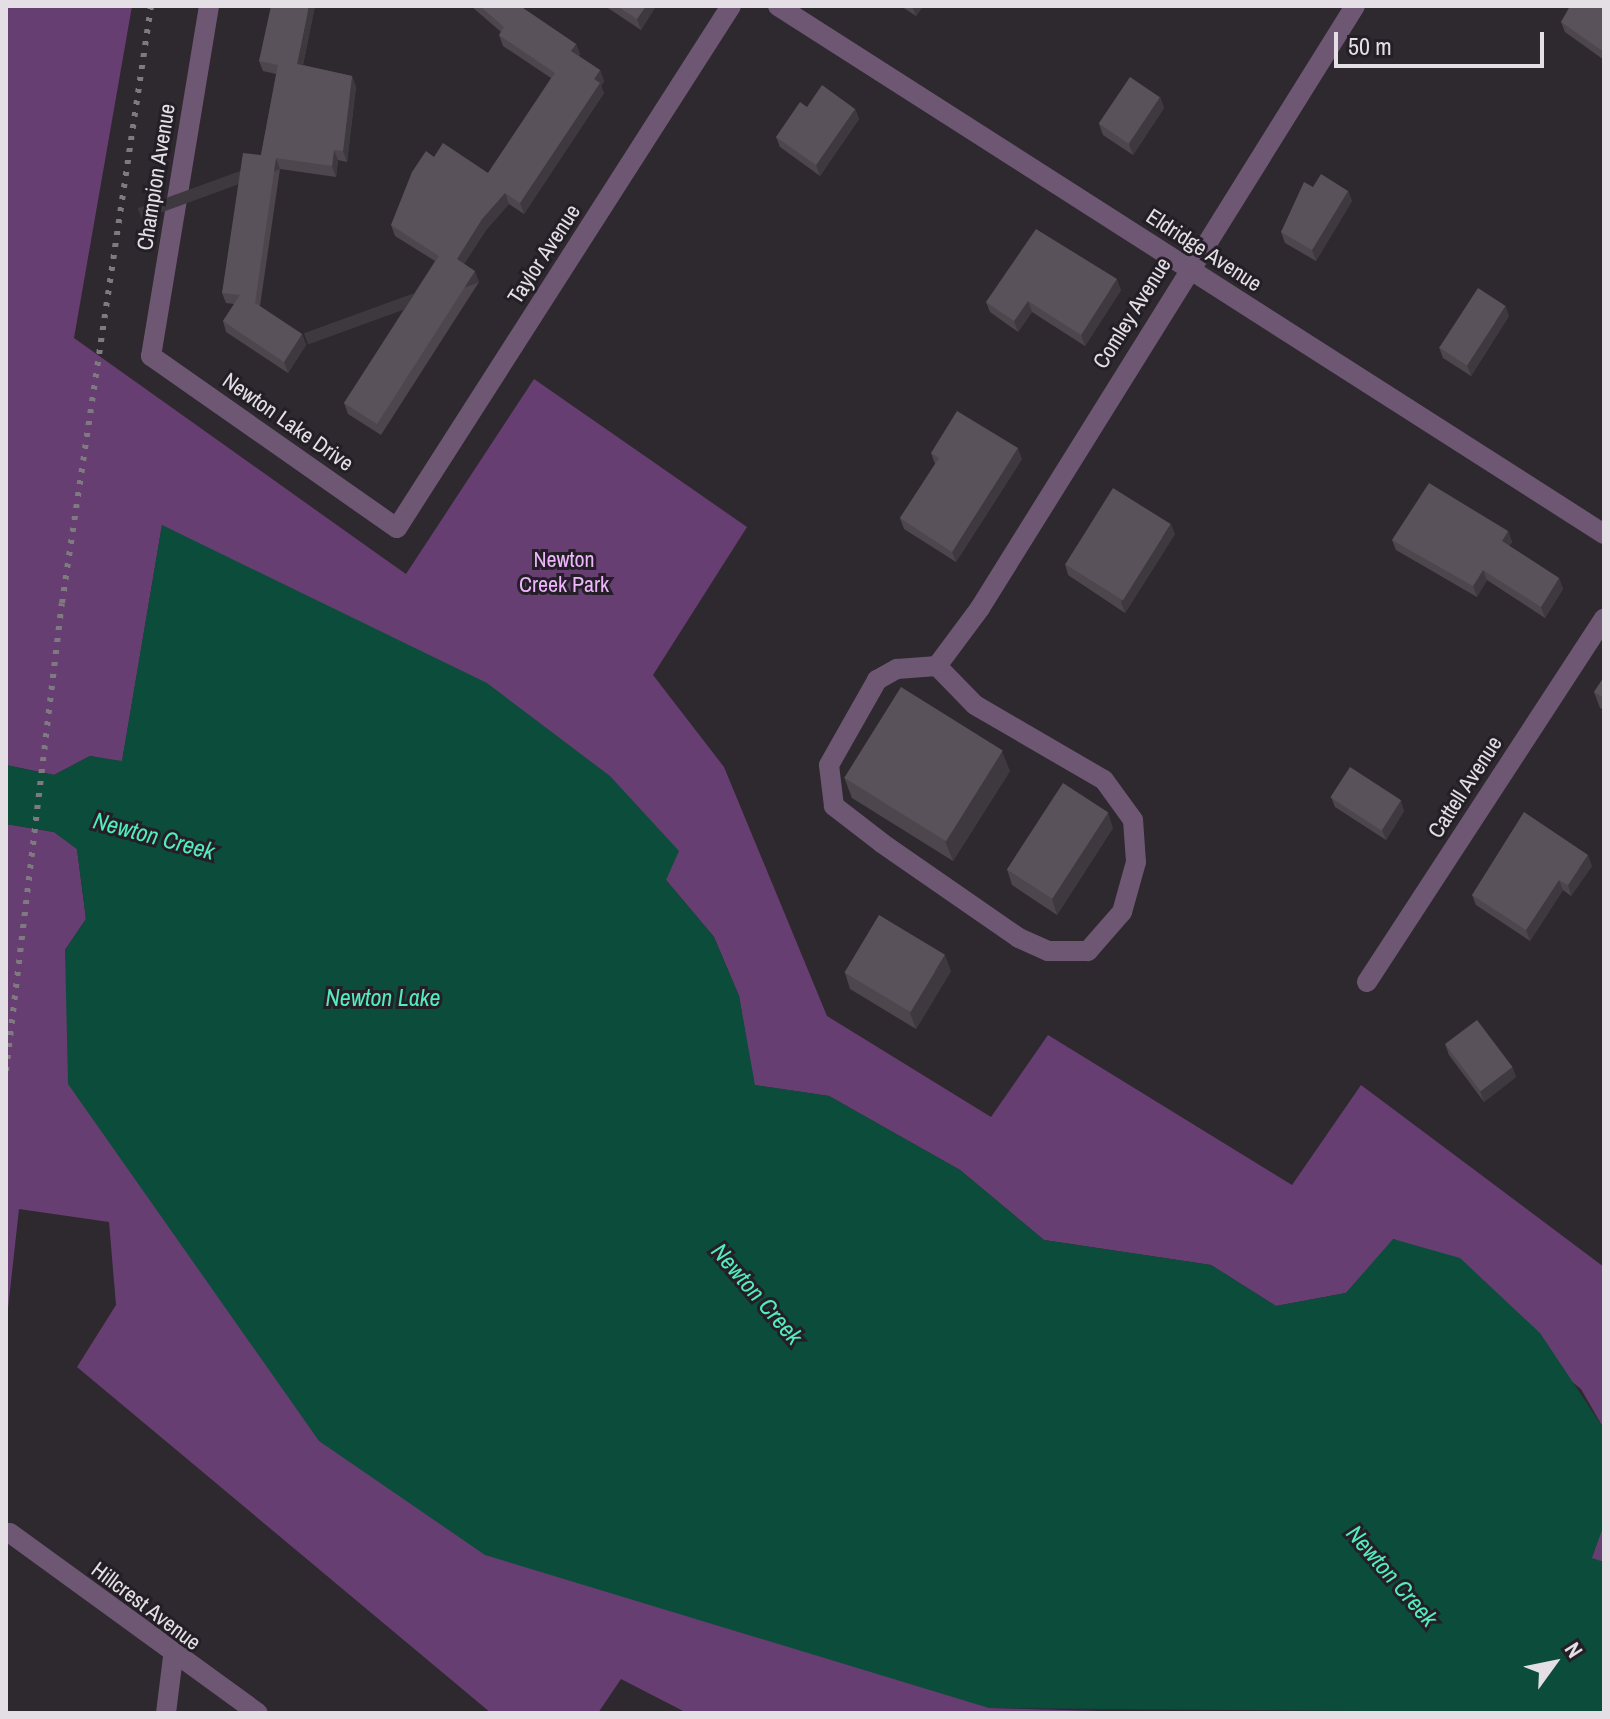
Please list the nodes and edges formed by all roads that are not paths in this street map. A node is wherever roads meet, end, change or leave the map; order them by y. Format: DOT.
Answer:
graph roads {
  1 [pos="209,6"];
  2 [pos="731,6"];
  3 [pos="778,6"];
  4 [pos="1355,6"];
  5 [pos="1188,268"];
  6 [pos="151,356"];
  7 [pos="397,528"];
  8 [pos="1604,534"];
  9 [pos="1604,618"];
  10 [pos="937,666"];
  11 [pos="1367,982"];
  12 [pos="10,1533"];
  13 [pos="173,1657"];
  14 [pos="166,1713"];
  15 [pos="258,1713"];
  1 -- 6 [label="street, Champion Avenue"];
  2 -- 7 [label="street, Taylor Avenue"];
  3 -- 5 [label="street, Eldridge Avenue"];
  4 -- 5 [label="street, Comley Avenue"];
  5 -- 8 [label="street, Eldridge Avenue"];
  5 -- 10 [label="street, Comley Avenue"];
  6 -- 7 [label="street, Newton Lake Drive"];
  9 -- 11 [label="street, Cattell Avenue"];
  10 -- 10 [label="street"];
  12 -- 13 [label="street, Hillcrest Avenue"];
  13 -- 14 [label="street"];
  13 -- 15 [label="street, Hillcrest Avenue"];
}
